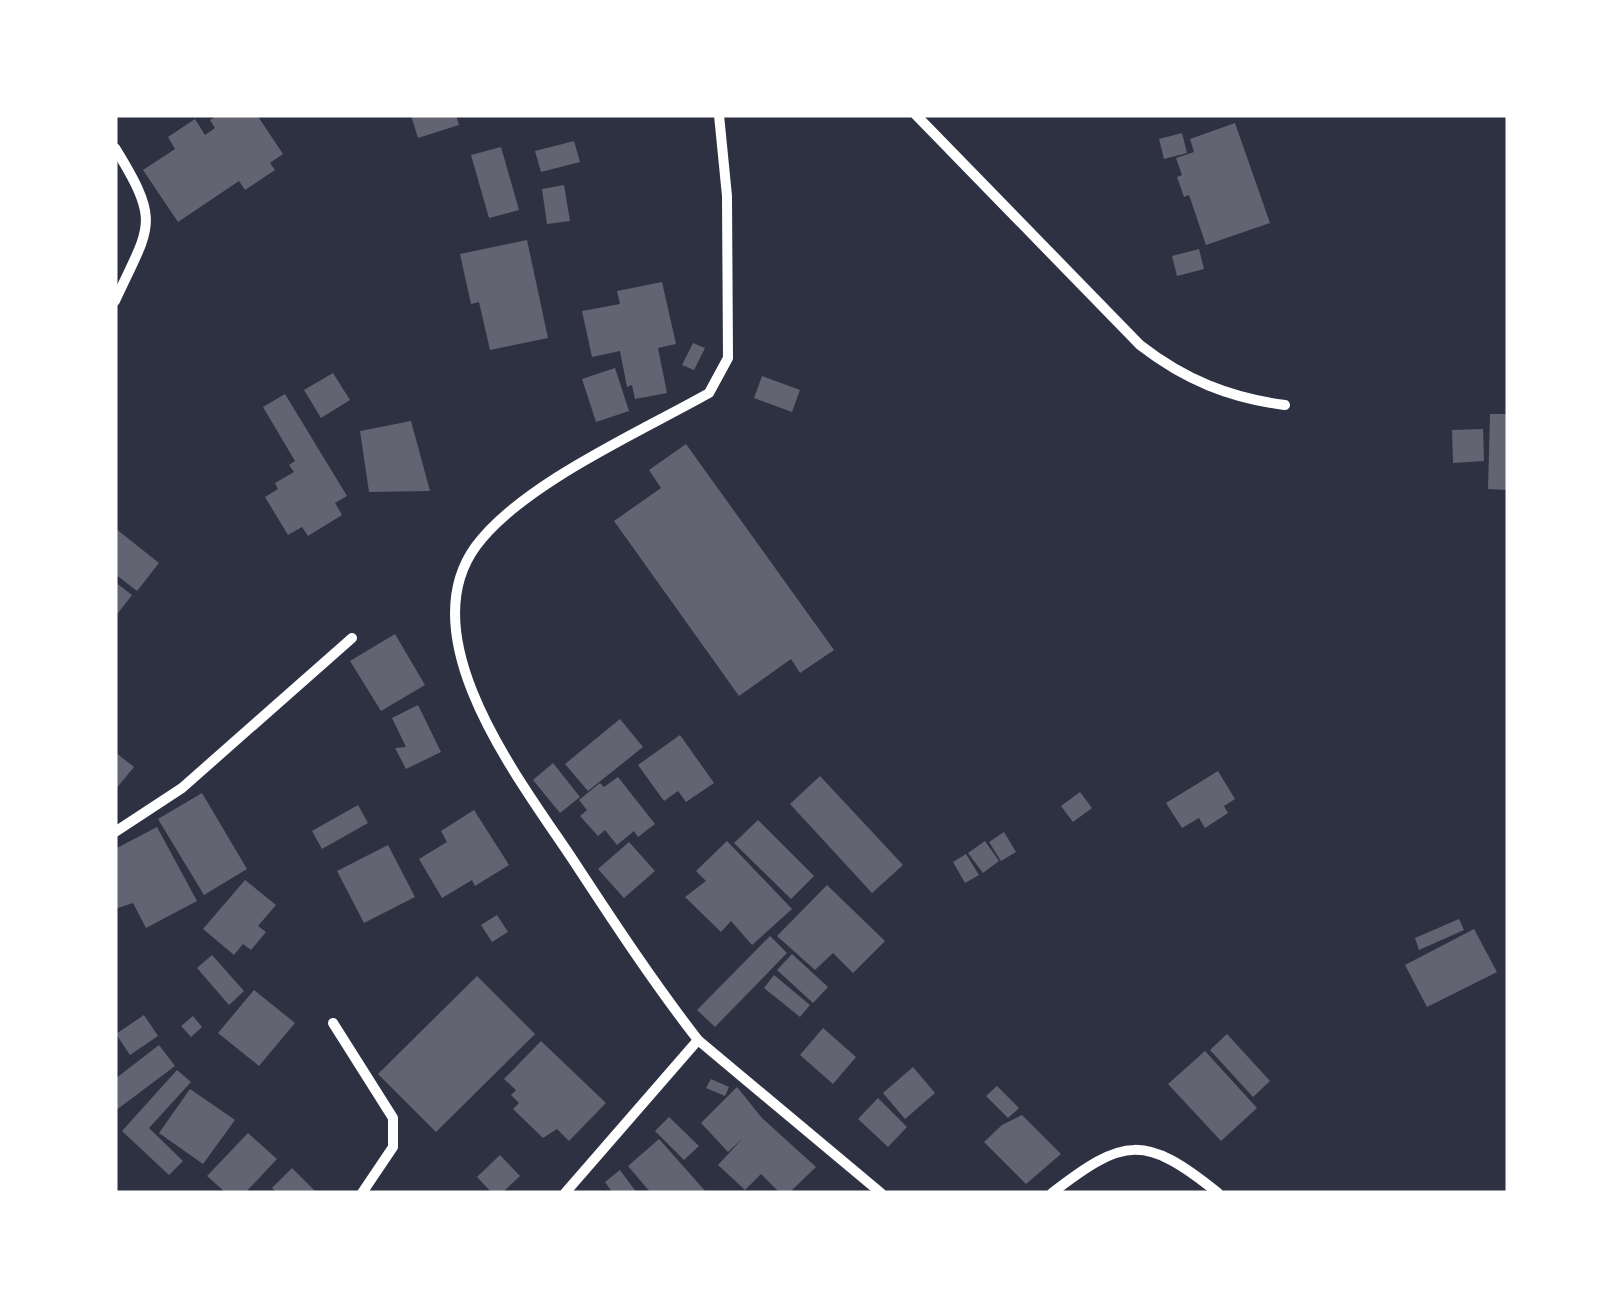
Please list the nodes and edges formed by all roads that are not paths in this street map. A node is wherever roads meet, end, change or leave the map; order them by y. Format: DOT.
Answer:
graph roads {
  1 [pos="719,115"];
  2 [pos="916,115"];
  3 [pos="115,148"];
  4 [pos="115,301"];
  5 [pos="1286,406"];
  6 [pos="352,638"];
  7 [pos="115,832"];
  8 [pos="333,1023"];
  9 [pos="698,1040"];
  10 [pos="362,1193"];
  11 [pos="565,1193"];
  12 [pos="881,1193"];
  13 [pos="1052,1193"];
  14 [pos="1218,1193"];
  1 -- 9 [label="street"];
  2 -- 5 [label="street"];
  3 -- 4 [label="street"];
  6 -- 7 [label="street"];
  8 -- 10 [label="street"];
  9 -- 11 [label="street"];
  9 -- 12 [label="street"];
  13 -- 14 [label="street"];
}
